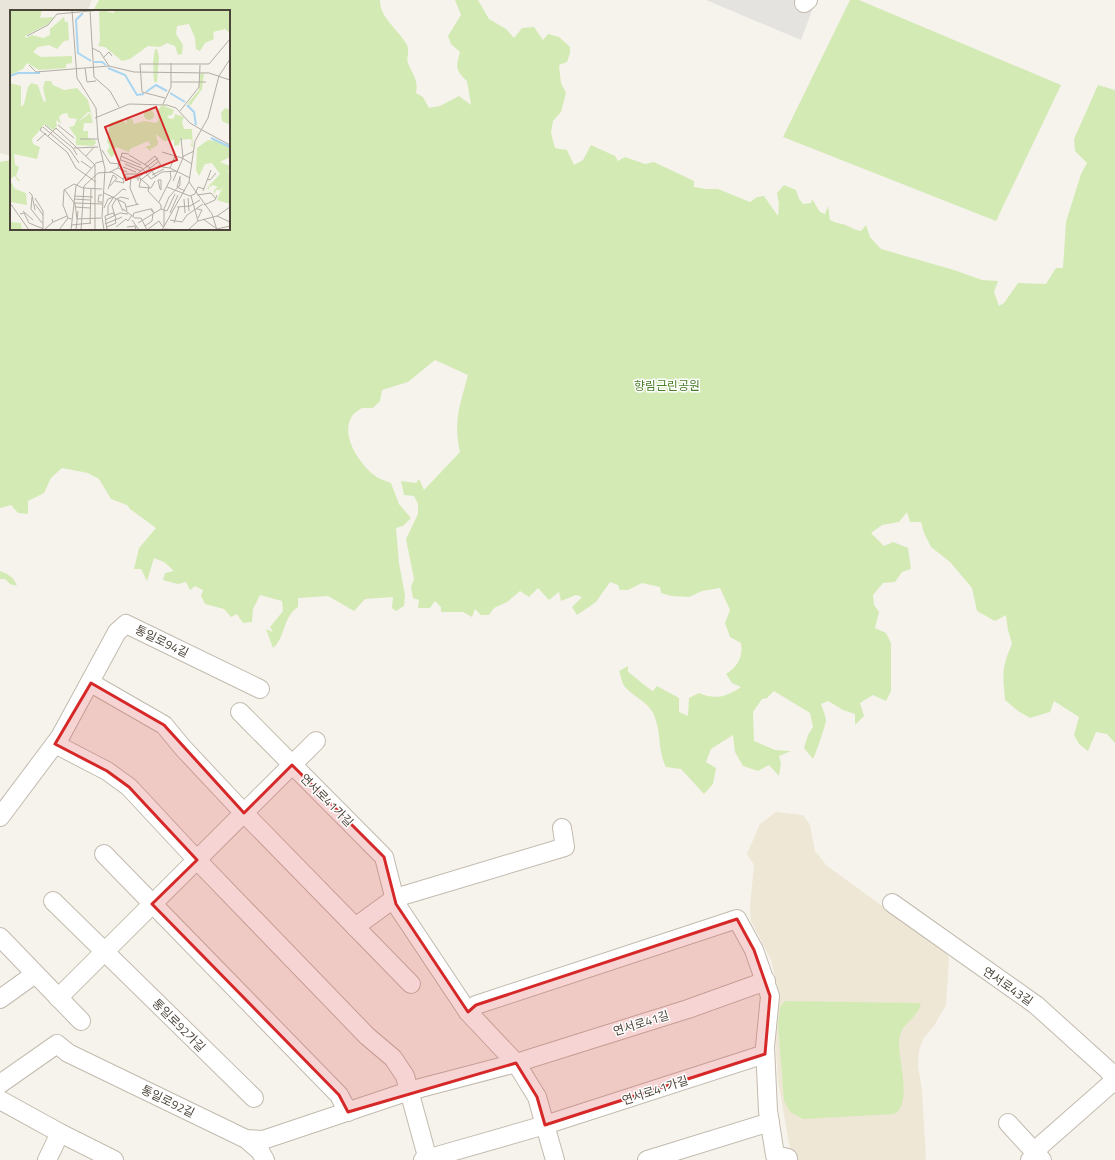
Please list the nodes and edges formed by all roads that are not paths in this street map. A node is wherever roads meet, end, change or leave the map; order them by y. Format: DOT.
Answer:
graph roads {
  1 [pos="90,683"];
  2 [pos="260,689"];
  3 [pos="240,712"];
  4 [pos="316,741"];
  5 [pos="55,744"];
  6 [pos="292,765"];
  7 [pos="244,813"];
  8 [pos="0,817"];
  9 [pos="562,828"];
  10 [pos="104,854"];
  11 [pos="197,860"];
  12 [pos="395,898"];
  13 [pos="53,901"];
  14 [pos="892,903"];
  15 [pos="152,904"];
  16 [pos="355,927"];
  17 [pos="0,937"];
  18 [pos="105,951"];
  19 [pos="35,974"];
  20 [pos="766,981"];
  21 [pos="411,984"];
  22 [pos="58,998"];
  23 [pos="0,999"];
  24 [pos="468,1012"];
  25 [pos="81,1021"];
  26 [pos="765,1054"];
  27 [pos="516,1063"];
  28 [pos="1115,1080"];
  29 [pos="0,1084"];
  30 [pos="409,1091"];
  31 [pos="254,1098"];
  32 [pos="0,1100"];
  33 [pos="348,1112"];
  34 [pos="770,1122"];
  35 [pos="1008,1123"];
  36 [pos="545,1125"];
  37 [pos="60,1133"];
  38 [pos="246,1139"];
  39 [pos="1036,1158"];
  40 [pos="47,1160"];
  41 [pos="114,1160"];
  42 [pos="265,1160"];
  43 [pos="427,1160"];
  44 [pos="555,1160"];
  45 [pos="647,1160"];
  46 [pos="788,1160"];
  1 -- 2 [label="street, 통일로94길"];
  1 -- 5 [label="street, 통일로94길"];
  1 -- 7 [label="street"];
  3 -- 6 [label="street, 연서로41가길"];
  4 -- 6 [label="street"];
  5 -- 8 [label="street, 통일로94길"];
  5 -- 11 [label="street"];
  6 -- 7 [label="street"];
  6 -- 12 [label="street, 연서로41가길"];
  7 -- 11 [label="street"];
  7 -- 16 [label="street"];
  9 -- 12 [label="street"];
  10 -- 15 [label="street"];
  11 -- 15 [label="street"];
  11 -- 30 [label="street"];
  12 -- 16 [label="street"];
  12 -- 24 [label="street, 연서로41가길"];
  13 -- 18 [label="street, 통일로92가길"];
  14 -- 28 [label="street, 연서로43길"];
  15 -- 18 [label="street"];
  15 -- 33 [label="street"];
  16 -- 21 [label="street"];
  17 -- 19 [label="street"];
  18 -- 22 [label="street"];
  18 -- 31 [label="street, 통일로92가길"];
  19 -- 22 [label="street"];
  19 -- 23 [label="street"];
  20 -- 24 [label="street"];
  20 -- 26 [label="street"];
  20 -- 27 [label="street, 연서로41길"];
  22 -- 25 [label="street"];
  24 -- 27 [label="street, 연서로41가길"];
  26 -- 34 [label="street"];
  26 -- 36 [label="street, 연서로41가길"];
  27 -- 30 [label="street, 통일로92길"];
  27 -- 36 [label="street, 연서로41가길"];
  28 -- 39 [label="street, 연서로43길"];
  29 -- 38 [label="street, 통일로92길"];
  30 -- 33 [label="street, 통일로92길"];
  30 -- 43 [label="street"];
  32 -- 37 [label="street"];
  33 -- 38 [label="street, 통일로92길"];
  34 -- 45 [label="street"];
  34 -- 46 [label="street"];
  35 -- 39 [label="street, 연서로43길"];
  36 -- 43 [label="street, 연서로41가길"];
  36 -- 44 [label="street, 연서로41가길"];
  37 -- 40 [label="street"];
  37 -- 41 [label="street"];
  38 -- 42 [label="street"];
}
